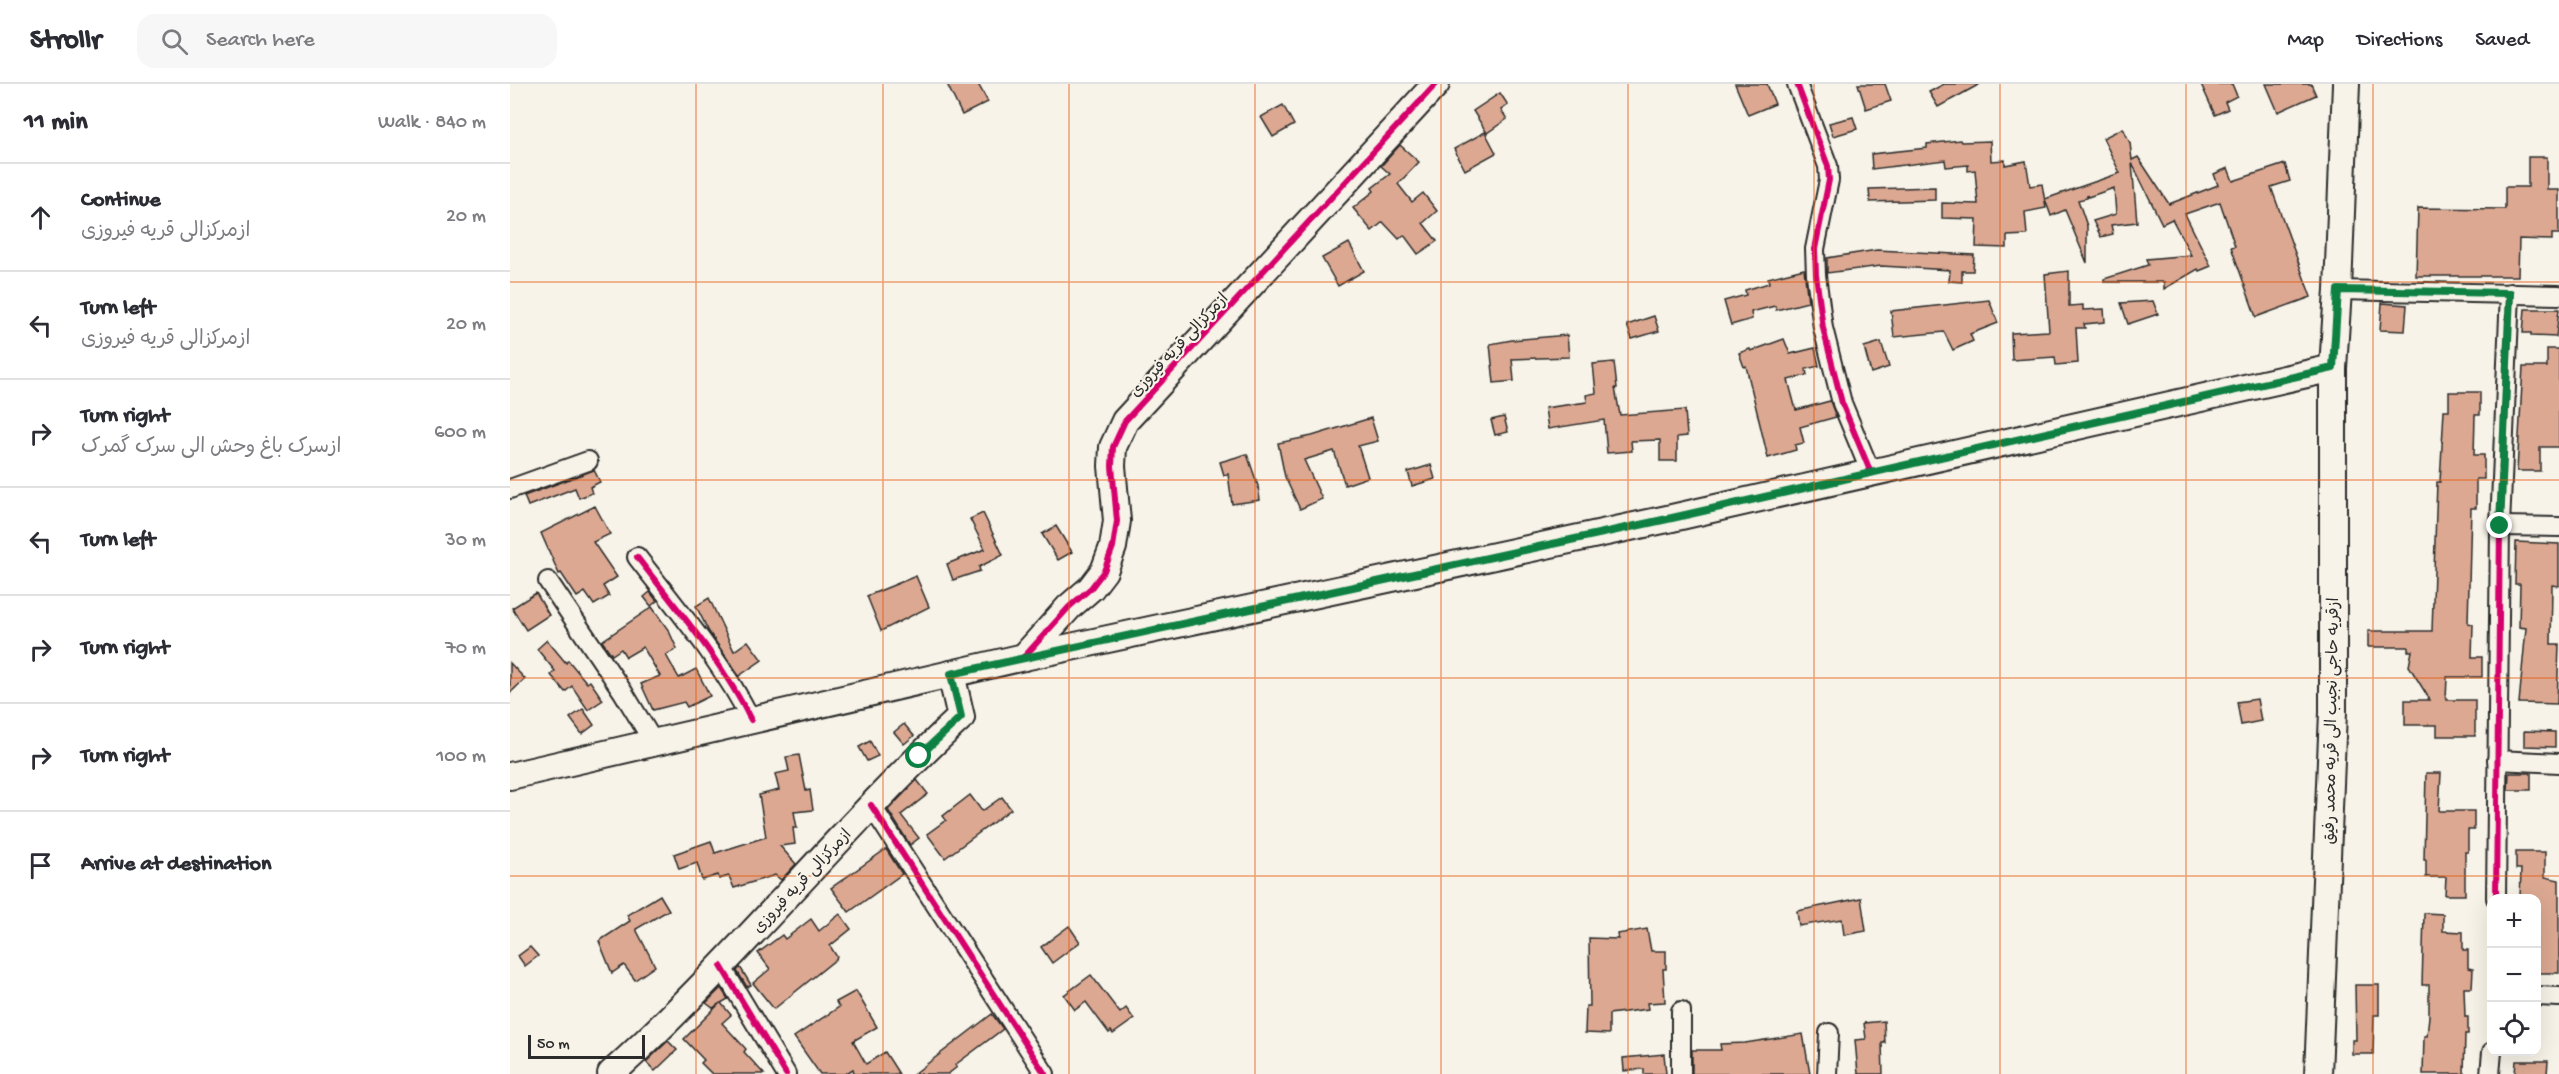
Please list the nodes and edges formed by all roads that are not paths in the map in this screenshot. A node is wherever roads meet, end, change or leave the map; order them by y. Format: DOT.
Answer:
graph roads {
  1 [pos="1436,84"];
  2 [pos="1797,84"];
  3 [pos="2346,84"];
  4 [pos="2338,290"];
  5 [pos="2510,293"];
  6 [pos="2559,295"];
  7 [pos="2333,368"];
  8 [pos="588,461"];
  9 [pos="1871,473"];
  10 [pos="510,489"];
  11 [pos="2500,526"];
  12 [pos="2559,527"];
  13 [pos="637,557"];
  14 [pos="548,581"];
  15 [pos="1024,657"];
  16 [pos="951,674"];
  17 [pos="751,720"];
  18 [pos="654,742"];
  19 [pos="2497,760"];
  20 [pos="2559,763"];
  21 [pos="510,776"];
  22 [pos="871,805"];
  23 [pos="2496,894"];
  24 [pos="721,966"];
  25 [pos="2541,996"];
  26 [pos="2559,997"];
  27 [pos="1681,1011"];
  28 [pos="1829,1033"];
  29 [pos="2492,1056"];
  30 [pos="617,1072"];
  31 [pos="786,1074"];
  32 [pos="1045,1074"];
  33 [pos="1681,1074"];
  34 [pos="1827,1074"];
  35 [pos="2318,1074"];
  36 [pos="2490,1074"];
  1 -- 15 [label="main road, ازمرکزالی قریه فیروزی"];
  2 -- 9 [label="street"];
  3 -- 4 [label="main road, ازقریه حاجی نجیب الی قریه محمد رفیق"];
  4 -- 5 [label="street"];
  4 -- 7 [label="main road, ازقریه حاجی نجیب الی قریه محمد رفیق"];
  5 -- 6 [label="street"];
  5 -- 11 [label="street"];
  7 -- 9 [label="main road"];
  7 -- 35 [label="main road, ازقریه حاجی نجیب الی قریه محمد رفیق"];
  8 -- 10 [label="street"];
  9 -- 15 [label="main road"];
  11 -- 12 [label="street"];
  11 -- 19 [label="street"];
  13 -- 17 [label="street"];
  14 -- 18 [label="street"];
  15 -- 16 [label="main road"];
  16 -- 17 [label="main road"];
  16 -- 22 [label="main road, ازمرکزالی قریه فیروزی"];
  17 -- 18 [label="main road"];
  18 -- 21 [label="main road"];
  19 -- 20 [label="street"];
  19 -- 23 [label="street"];
  22 -- 24 [label="main road, ازمرکزالی قریه فیروزی"];
  22 -- 32 [label="street"];
  24 -- 30 [label="main road, ازمرکزالی قریه فیروزی"];
  24 -- 31 [label="street"];
  25 -- 26 [label="street"];
  27 -- 33 [label="street"];
  28 -- 34 [label="street"];
  29 -- 36 [label="street"];
}
